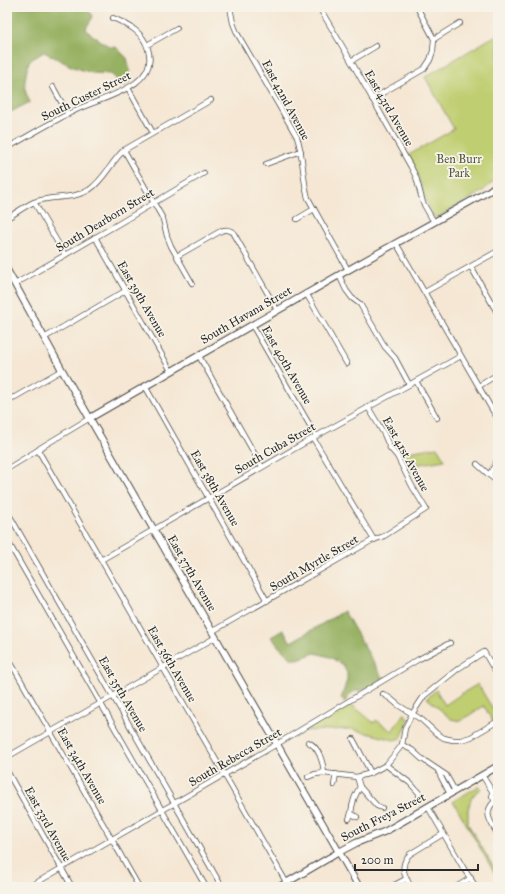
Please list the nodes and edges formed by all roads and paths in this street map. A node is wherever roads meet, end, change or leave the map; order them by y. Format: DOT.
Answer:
graph roads {
  1 [pos="230,7"];
  2 [pos="318,7"];
  3 [pos="417,7"];
  4 [pos="114,18"];
  5 [pos="460,23"];
  6 [pos="177,28"];
  7 [pos="434,39"];
  8 [pos="147,45"];
  9 [pos="376,46"];
  10 [pos="351,61"];
  11 [pos="53,87"];
  12 [pos="128,88"];
  13 [pos="372,99"];
  14 [pos="211,100"];
  15 [pos="68,114"];
  16 [pos="153,133"];
  17 [pos="7,148"];
  18 [pos="124,150"];
  19 [pos="301,151"];
  20 [pos="266,164"];
  21 [pos="204,173"];
  22 [pos="498,184"];
  23 [pos="34,202"];
  24 [pos="153,203"];
  25 [pos="314,209"];
  26 [pos="7,218"];
  27 [pos="297,219"];
  28 [pos="434,222"];
  29 [pos="95,238"];
  30 [pos="396,243"];
  31 [pos="498,251"];
  32 [pos="64,255"];
  33 [pos="177,256"];
  34 [pos="471,267"];
  35 [pos="7,270"];
  36 [pos="348,270"];
  37 [pos="339,275"];
  38 [pos="192,283"];
  39 [pos="15,284"];
  40 [pos="125,291"];
  41 [pos="425,292"];
  42 [pos="306,293"];
  43 [pos="277,310"];
  44 [pos="498,314"];
  45 [pos="252,324"];
  46 [pos="44,338"];
  47 [pos="199,356"];
  48 [pos="461,356"];
  49 [pos="347,364"];
  50 [pos="62,370"];
  51 [pos="171,371"];
  52 [pos="498,374"];
  53 [pos="416,381"];
  54 [pos="409,384"];
  55 [pos="145,386"];
  56 [pos="479,386"];
  57 [pos="7,399"];
  58 [pos="368,407"];
  59 [pos="90,418"];
  60 [pos="437,418"];
  61 [pos="498,418"];
  62 [pos="314,437"];
  63 [pos="38,450"];
  64 [pos="498,457"];
  65 [pos="477,464"];
  66 [pos="262,467"];
  67 [pos="7,469"];
  68 [pos="489,475"];
  69 [pos="498,482"];
  70 [pos="209,498"];
  71 [pos="7,511"];
  72 [pos="424,511"];
  73 [pos="154,529"];
  74 [pos="7,540"];
  75 [pos="374,540"];
  76 [pos="101,560"];
  77 [pos="267,601"];
  78 [pos="214,634"];
  79 [pos="450,644"];
  80 [pos="7,656"];
  81 [pos="163,667"];
  82 [pos="498,676"];
  83 [pos="383,694"];
  84 [pos="113,696"];
  85 [pos="100,703"];
  86 [pos="412,714"];
  87 [pos="498,721"];
  88 [pos="50,732"];
  89 [pos="353,739"];
  90 [pos="308,742"];
  91 [pos="277,744"];
  92 [pos="402,745"];
  93 [pos="7,757"];
  94 [pos="386,765"];
  95 [pos="498,766"];
  96 [pos="7,771"];
  97 [pos="324,773"];
  98 [pos="371,773"];
  99 [pos="224,774"];
  100 [pos="336,774"];
  101 [pos="481,776"];
  102 [pos="308,777"];
  103 [pos="357,777"];
  104 [pos="334,785"];
  105 [pos="360,787"];
  106 [pos="452,792"];
  107 [pos="420,794"];
  108 [pos="495,799"];
  109 [pos="174,803"];
  110 [pos="428,807"];
  111 [pos="382,808"];
  112 [pos="162,810"];
  113 [pos="352,814"];
  114 [pos="356,817"];
  115 [pos="349,819"];
  116 [pos="443,834"];
  117 [pos="498,835"];
  118 [pos="112,839"];
  119 [pos="339,852"];
  120 [pos="62,869"];
  121 [pos="471,878"];
  122 [pos="406,879"];
  123 [pos="288,885"];
  124 [pos="30,887"];
  125 [pos="72,887"];
  126 [pos="139,887"];
  127 [pos="206,887"];
  128 [pos="222,887"];
  129 [pos="279,887"];
  130 [pos="359,887"];
  131 [pos="391,887"];
  132 [pos="410,887"];
  133 [pos="456,887"];
  134 [pos="476,887"];
  1 -- 19 [label="street, East 42nd Avenue"];
  2 -- 10 [label="street, East 43rd Avenue"];
  3 -- 7 [label="street"];
  4 -- 8 [label="street"];
  5 -- 7 [label="street"];
  6 -- 8 [label="street"];
  7 -- 13 [label="street"];
  8 -- 12 [label="street, South Custer Street"];
  9 -- 10 [label="street"];
  10 -- 13 [label="street, East 43rd Avenue"];
  11 -- 15 [label="street"];
  12 -- 15 [label="street, South Custer Street"];
  12 -- 16 [label="street"];
  13 -- 28 [label="street, East 43rd Avenue"];
  14 -- 16 [label="street"];
  15 -- 17 [label="street, South Custer Street"];
  16 -- 18 [label="street"];
  18 -- 23 [label="street"];
  18 -- 24 [label="street"];
  19 -- 20 [label="street"];
  19 -- 25 [label="street, East 42nd Avenue"];
  21 -- 24 [label="street, South Dearborn Street"];
  22 -- 28 [label="street, South Havana Street"];
  23 -- 26 [label="street"];
  23 -- 32 [label="street"];
  24 -- 29 [label="street, South Dearborn Street"];
  24 -- 33 [label="street"];
  25 -- 27 [label="street"];
  25 -- 36 [label="street, East 42nd Avenue"];
  28 -- 30 [label="street, South Havana Street"];
  29 -- 32 [label="street, South Dearborn Street"];
  29 -- 40 [label="street, East 39th Avenue"];
  30 -- 36 [label="street, South Havana Street"];
  30 -- 41 [label="street"];
  31 -- 34 [label="street"];
  32 -- 39 [label="street, South Dearborn Street"];
  33 -- 38 [label="street"];
  33 -- 43 [label="street"];
  34 -- 41 [label="street"];
  34 -- 44 [label="street"];
  35 -- 39 [label="street, East 37th Avenue"];
  36 -- 37 [label="street, South Havana Street"];
  37 -- 42 [label="street, South Havana Street"];
  37 -- 54 [label="street"];
  39 -- 46 [label="street, East 37th Avenue"];
  40 -- 46 [label="street"];
  40 -- 51 [label="street, East 39th Avenue"];
  41 -- 48 [label="street"];
  42 -- 43 [label="street, South Havana Street"];
  42 -- 49 [label="street"];
  43 -- 45 [label="street, South Havana Street"];
  45 -- 47 [label="street, South Havana Street"];
  45 -- 62 [label="street, East 40th Avenue"];
  46 -- 50 [label="street, East 37th Avenue"];
  47 -- 51 [label="street, South Havana Street"];
  47 -- 66 [label="street"];
  48 -- 53 [label="street, South Cuba Street"];
  48 -- 56 [label="street"];
  50 -- 57 [label="street"];
  50 -- 59 [label="street, East 37th Avenue"];
  51 -- 55 [label="street, South Havana Street"];
  52 -- 56 [label="street"];
  53 -- 54 [label="street, South Cuba Street"];
  53 -- 60 [label="street"];
  54 -- 58 [label="street, South Cuba Street"];
  55 -- 59 [label="street, South Havana Street"];
  55 -- 70 [label="street, East 38th Avenue"];
  56 -- 61 [label="street"];
  58 -- 62 [label="street, South Cuba Street"];
  58 -- 72 [label="street, East 41st Avenue"];
  59 -- 63 [label="street, South Havana Street"];
  59 -- 73 [label="street, East 37th Avenue"];
  62 -- 66 [label="street, South Cuba Street"];
  62 -- 75 [label="street, East 40th Avenue"];
  63 -- 67 [label="street, South Havana Street"];
  63 -- 76 [label="street, East 36th Avenue"];
  64 -- 68 [label="street"];
  65 -- 68 [label="street"];
  66 -- 70 [label="street, South Cuba Street"];
  68 -- 69 [label="street"];
  70 -- 73 [label="street, South Cuba Street"];
  70 -- 77 [label="street, East 38th Avenue"];
  71 -- 84 [label="street, East 35th Avenue"];
  72 -- 75 [label="street, South Myrtle Street"];
  73 -- 76 [label="street, South Cuba Street"];
  73 -- 78 [label="street, East 37th Avenue"];
  74 -- 85 [label="street, East 35th Avenue"];
  75 -- 77 [label="street, South Myrtle Street"];
  76 -- 81 [label="street, East 36th Avenue"];
  77 -- 78 [label="street, South Myrtle Street"];
  78 -- 81 [label="street, South Myrtle Street"];
  78 -- 91 [label="street, East 37th Avenue"];
  79 -- 91 [label="street, South Rebecca Street"];
  80 -- 88 [label="street, East 34th Avenue"];
  81 -- 84 [label="street, South Myrtle Street"];
  81 -- 99 [label="street, East 36th Avenue"];
  82 -- 86 [label="street"];
  83 -- 86 [label="street"];
  84 -- 85 [label="street, South Myrtle Street"];
  84 -- 109 [label="street, East 35th Avenue"];
  85 -- 88 [label="street, South Myrtle Street"];
  85 -- 112 [label="street, East 35th Avenue"];
  86 -- 87 [label="street"];
  86 -- 92 [label="street"];
  88 -- 93 [label="street, South Myrtle Street"];
  88 -- 118 [label="street, East 34th Avenue"];
  89 -- 98 [label="street"];
  90 -- 97 [label="street"];
  91 -- 99 [label="street, South Rebecca Street"];
  91 -- 119 [label="street, East 37th Avenue"];
  92 -- 94 [label="street"];
  92 -- 106 [label="street"];
  94 -- 98 [label="street"];
  94 -- 107 [label="street"];
  95 -- 101 [label="street, South Freya Street"];
  96 -- 120 [label="street, East 33rd Avenue"];
  97 -- 100 [label="street"];
  97 -- 102 [label="street"];
  98 -- 103 [label="street"];
  99 -- 109 [label="street, South Rebecca Street"];
  99 -- 123 [label="street, East 36th Avenue"];
  100 -- 103 [label="street"];
  100 -- 104 [label="street"];
  101 -- 106 [label="street, South Freya Street"];
  101 -- 108 [label="street"];
  103 -- 105 [label="street"];
  105 -- 111 [label="street"];
  105 -- 113 [label="street"];
  106 -- 110 [label="street, South Freya Street"];
  108 -- 117 [label="street"];
  109 -- 112 [label="street, South Rebecca Street"];
  109 -- 128 [label="street, East 35th Avenue"];
  110 -- 116 [label="street"];
  110 -- 119 [label="street, South Freya Street"];
  112 -- 118 [label="street, South Rebecca Street"];
  112 -- 127 [label="street, East 35th Avenue"];
  113 -- 114 [label="street"];
  113 -- 115 [label="street"];
  116 -- 121 [label="street"];
  116 -- 122 [label="street"];
  118 -- 120 [label="street, South Rebecca Street"];
  118 -- 126 [label="street, East 34th Avenue"];
  119 -- 123 [label="street, South Freya Street"];
  119 -- 130 [label="street, East 37th Avenue"];
  120 -- 124 [label="street, South Rebecca Street"];
  120 -- 125 [label="street, East 33rd Avenue"];
  121 -- 133 [label="street"];
  121 -- 134 [label="street"];
  122 -- 131 [label="street"];
  122 -- 132 [label="street"];
  123 -- 129 [label="street, South Freya Street"];
}
